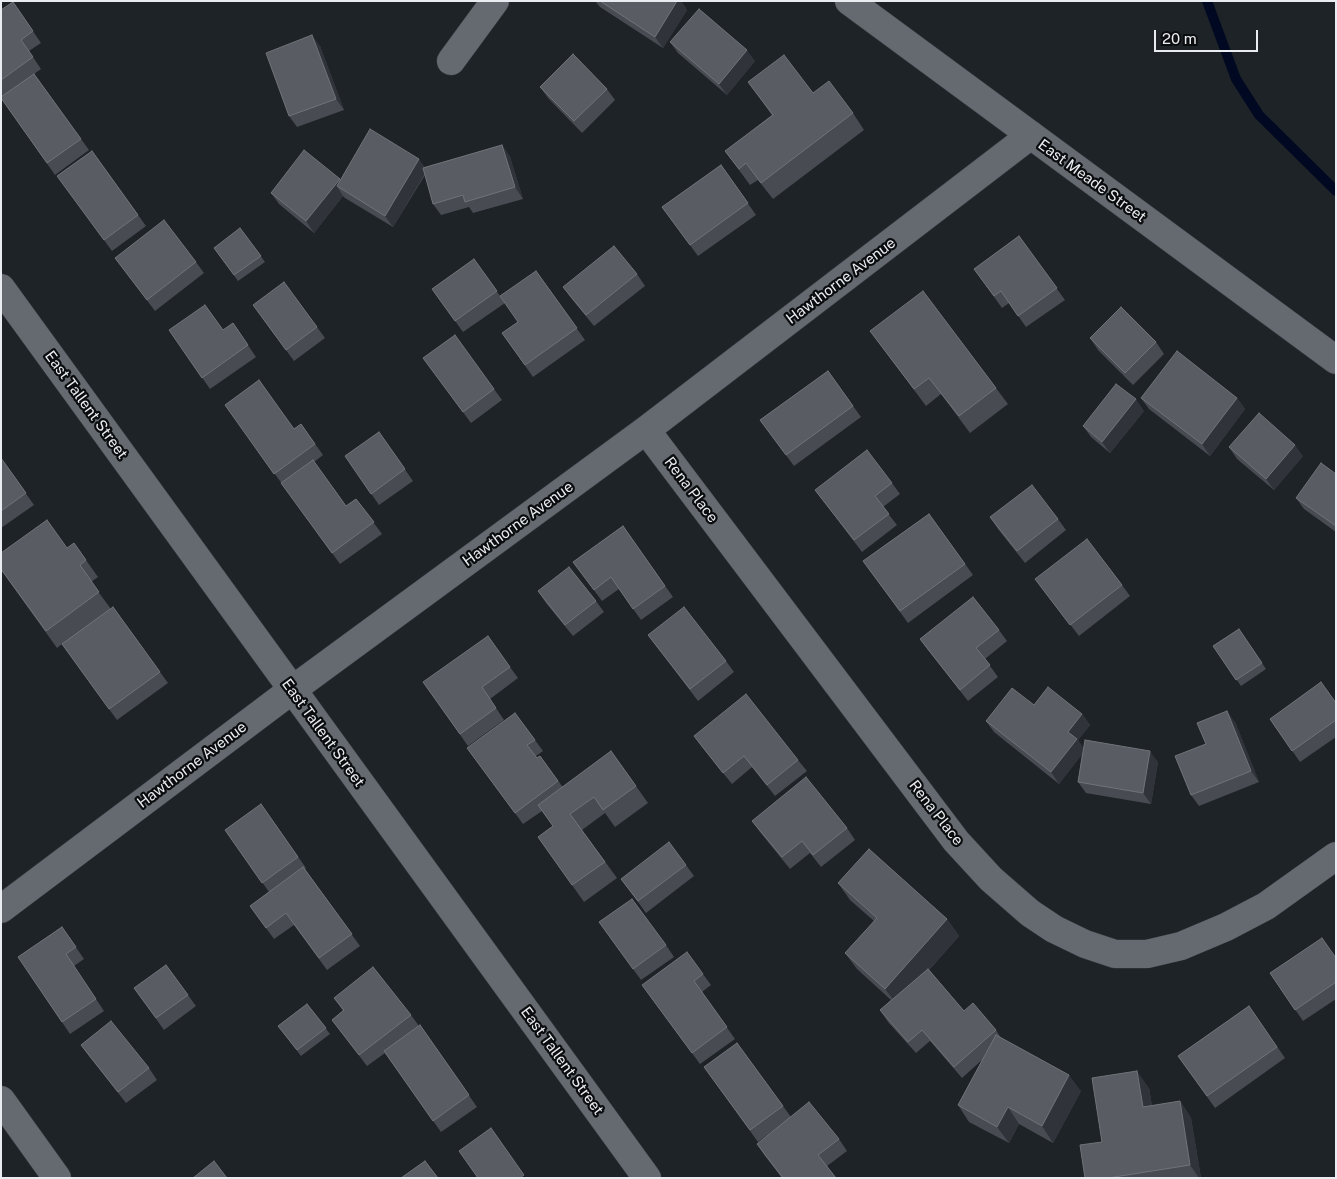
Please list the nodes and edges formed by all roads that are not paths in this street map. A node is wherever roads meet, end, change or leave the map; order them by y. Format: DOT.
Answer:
graph roads {
  1 [pos="495,1"];
  2 [pos="849,1"];
  3 [pos="450,61"];
  4 [pos="1031,135"];
  5 [pos="1,288"];
  6 [pos="1336,360"];
  7 [pos="646,430"];
  8 [pos="292,690"];
  9 [pos="1336,856"];
  10 [pos="1,909"];
  11 [pos="1,1100"];
  12 [pos="57,1178"];
  13 [pos="647,1178"];
  1 -- 3 [label="street"];
  2 -- 4 [label="street, East Meade Street"];
  4 -- 6 [label="street, East Meade Street"];
  4 -- 7 [label="street, Hawthorne Avenue"];
  5 -- 8 [label="street, East Tallent Street"];
  7 -- 8 [label="street, Hawthorne Avenue"];
  7 -- 9 [label="street, Rena Place"];
  8 -- 10 [label="street, Hawthorne Avenue"];
  8 -- 13 [label="street, East Tallent Street"];
  11 -- 12 [label="street"];
}
